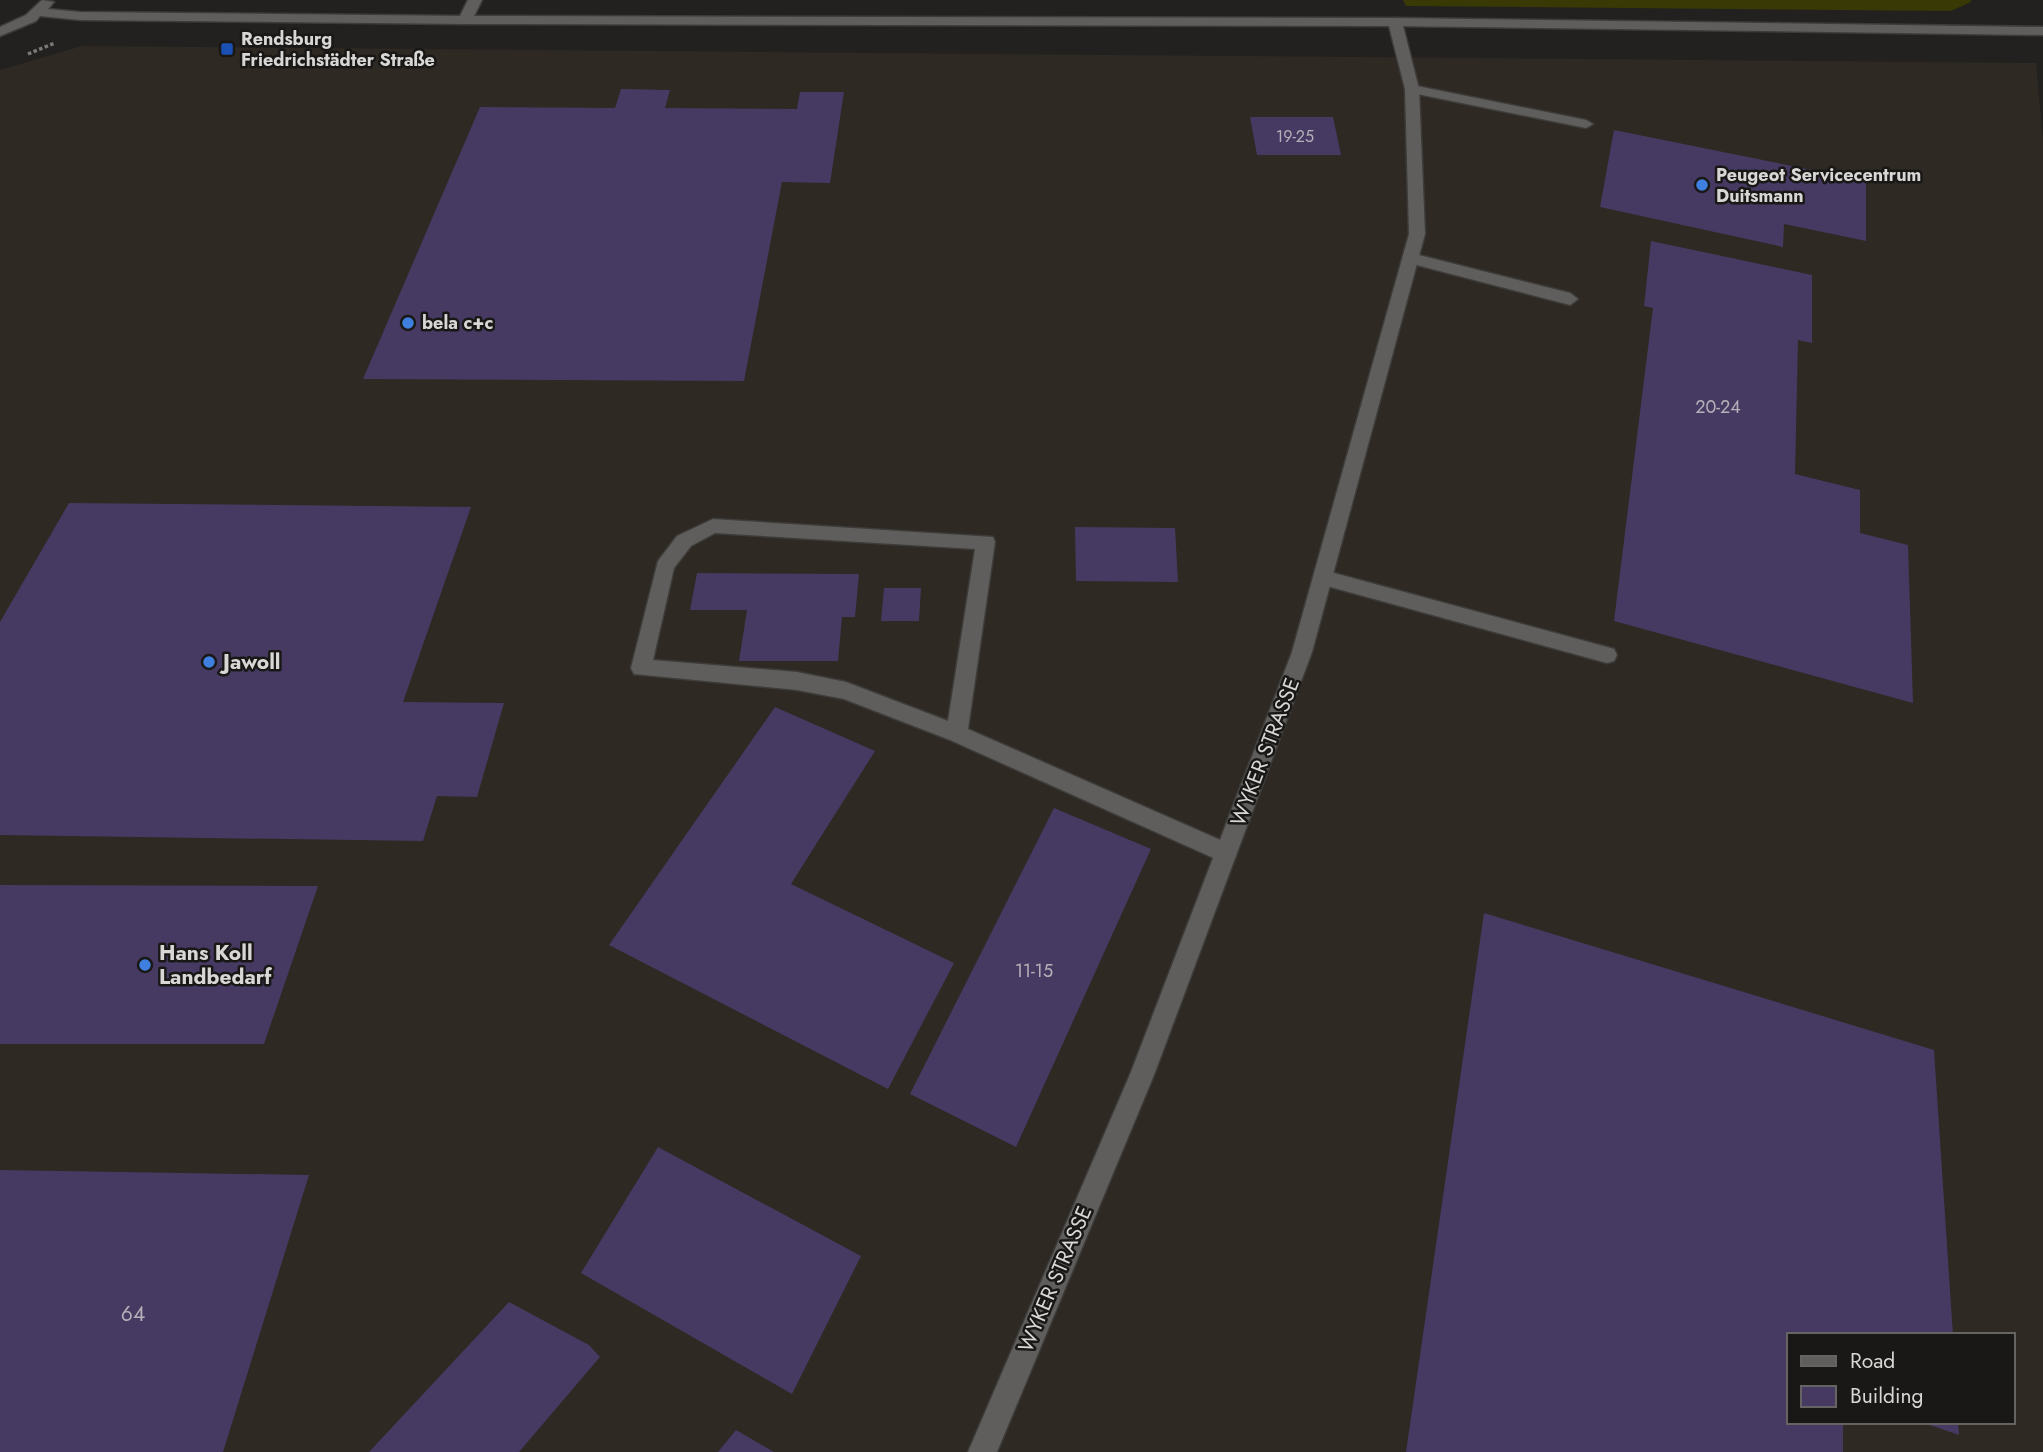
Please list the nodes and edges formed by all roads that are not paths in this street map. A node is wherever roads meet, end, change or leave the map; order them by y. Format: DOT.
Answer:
graph roads {
  1 [pos="47,0"];
  2 [pos="475,0"];
  3 [pos="39,12"];
  4 [pos="465,20"];
  5 [pos="1395,22"];
  6 [pos="2043,31"];
  7 [pos="0,32"];
  8 [pos="1412,89"];
  9 [pos="1586,124"];
  10 [pos="1410,258"];
  11 [pos="1570,299"];
  12 [pos="1323,579"];
  13 [pos="1608,655"];
  14 [pos="957,734"];
  15 [pos="1226,853"];
  16 [pos="982,1452"];
  1 -- 3 [label="main road"];
  2 -- 4 [label="main road"];
  3 -- 4 [label="main road"];
  3 -- 7 [label="main road"];
  4 -- 5 [label="main road"];
  5 -- 6 [label="main road"];
  5 -- 8 [label="main road, WYKER STRASSE"];
  8 -- 9 [label="main road"];
  8 -- 10 [label="main road, WYKER STRASSE"];
  10 -- 11 [label="main road"];
  10 -- 12 [label="main road, WYKER STRASSE"];
  12 -- 13 [label="main road"];
  12 -- 15 [label="main road, WYKER STRASSE"];
  14 -- 14 [label="main road"];
  14 -- 15 [label="main road"];
  15 -- 16 [label="main road, WYKER STRASSE"];
}
